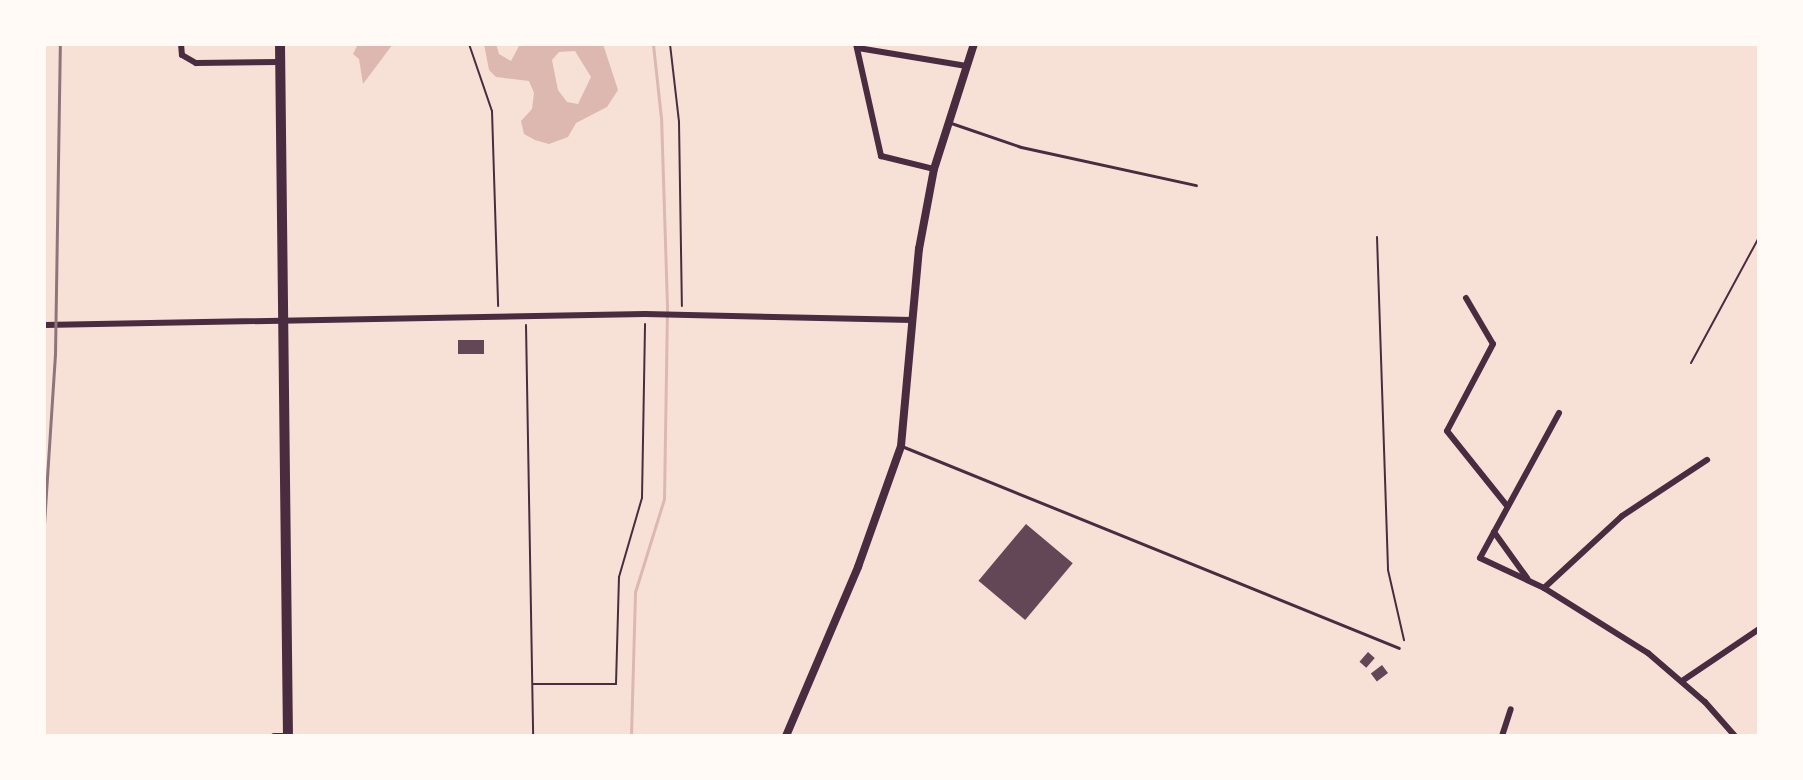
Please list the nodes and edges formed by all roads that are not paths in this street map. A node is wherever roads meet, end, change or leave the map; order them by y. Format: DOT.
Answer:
graph roads {
  1 [pos="181,44"];
  2 [pos="280,44"];
  3 [pos="974,44"];
  4 [pos="857,46"];
  5 [pos="280,62"];
  6 [pos="967,66"];
  7 [pos="948,122"];
  8 [pos="934,169"];
  9 [pos="1196,185"];
  10 [pos="1466,298"];
  11 [pos="912,320"];
  12 [pos="282,321"];
  13 [pos="44,325"];
  14 [pos="1559,413"];
  15 [pos="901,446"];
  16 [pos="1707,460"];
  17 [pos="1507,506"];
  18 [pos="1494,532"];
  19 [pos="1528,581"];
  20 [pos="1544,588"];
  21 [pos="1759,629"];
  22 [pos="1399,648"];
  23 [pos="1682,681"];
  24 [pos="1511,709"];
  25 [pos="274,736"];
  26 [pos="287,736"];
  27 [pos="786,736"];
  28 [pos="1502,736"];
  29 [pos="1735,736"];
  1 -- 5 [label="street"];
  2 -- 5 [label="main road"];
  3 -- 6 [label="street"];
  4 -- 6 [label="street"];
  4 -- 8 [label="street"];
  5 -- 12 [label="main road"];
  6 -- 7 [label="street"];
  7 -- 8 [label="street"];
  7 -- 9 [label="lane"];
  8 -- 11 [label="street"];
  10 -- 17 [label="street"];
  11 -- 12 [label="street"];
  11 -- 15 [label="street"];
  12 -- 13 [label="street"];
  12 -- 26 [label="main road"];
  14 -- 17 [label="street"];
  15 -- 22 [label="lane"];
  15 -- 27 [label="street"];
  16 -- 20 [label="street"];
  17 -- 18 [label="street"];
  18 -- 19 [label="street"];
  18 -- 19 [label="street"];
  19 -- 20 [label="street"];
  20 -- 23 [label="street"];
  21 -- 23 [label="street"];
  23 -- 29 [label="street"];
  24 -- 28 [label="street"];
  25 -- 26 [label="street"];
}
